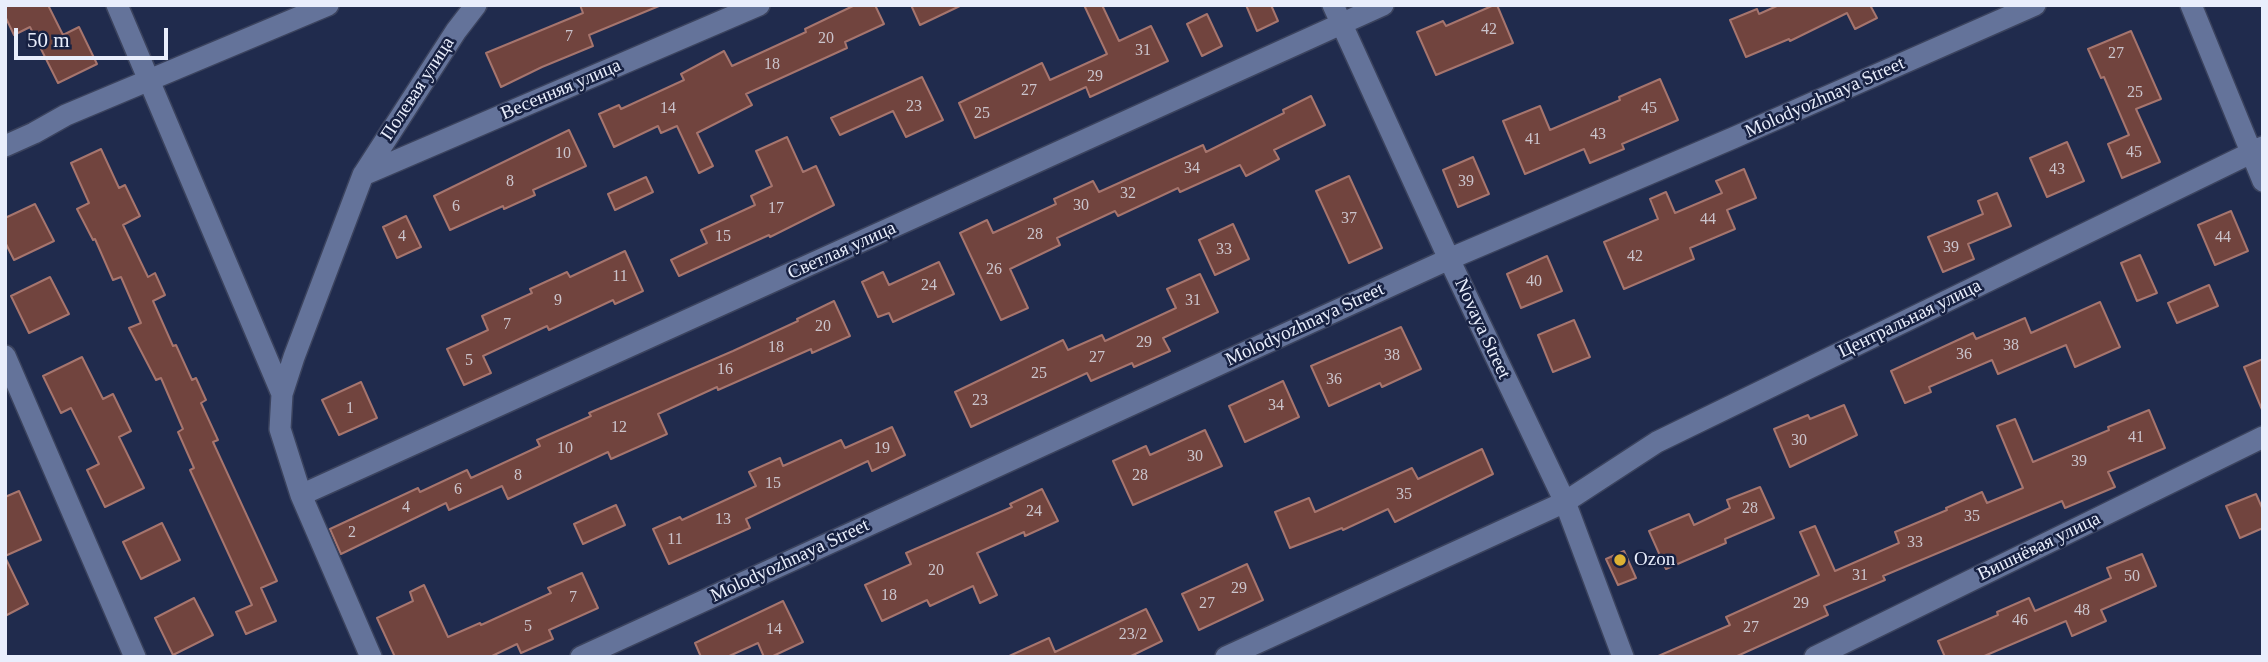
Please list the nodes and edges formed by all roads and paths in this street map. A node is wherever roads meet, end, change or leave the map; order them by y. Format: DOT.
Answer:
graph roads {
  1 [pos="117,5"];
  2 [pos="328,5"];
  3 [pos="476,5"];
  4 [pos="759,5"];
  5 [pos="1383,5"];
  6 [pos="2035,5"];
  7 [pos="2191,5"];
  8 [pos="1338,14"];
  9 [pos="148,81"];
  10 [pos="5,146"];
  11 [pos="2257,150"];
  12 [pos="363,175"];
  13 [pos="2263,181"];
  14 [pos="1449,259"];
  15 [pos="5,356"];
  16 [pos="282,394"];
  17 [pos="2263,437"];
  18 [pos="301,495"];
  19 [pos="1565,502"];
  20 [pos="135,657"];
  21 [pos="371,657"];
  22 [pos="581,657"];
  23 [pos="1226,657"];
  24 [pos="1623,657"];
  25 [pos="1815,657"];
  1 -- 9 [label="street"];
  2 -- 9 [label="street"];
  3 -- 12 [label="street, Полевая улица"];
  4 -- 12 [label="street, Весенняя улица"];
  5 -- 8 [label="street, Светлая улица"];
  6 -- 14 [label="street, Molodyozhnaya Street"];
  7 -- 11 [label="street"];
  8 -- 14 [label="street, Novaya Street"];
  8 -- 18 [label="street, Светлая улица"];
  9 -- 10 [label="street"];
  9 -- 16 [label="street"];
  11 -- 13 [label="street"];
  11 -- 19 [label="street, Центральная улица"];
  12 -- 16 [label="street, Полевая улица"];
  14 -- 19 [label="street, Novaya Street"];
  14 -- 22 [label="street, Molodyozhnaya Street"];
  15 -- 20 [label="street"];
  16 -- 18 [label="street"];
  17 -- 25 [label="street, Вишнёвая улица"];
  18 -- 21 [label="street"];
  19 -- 23 [label="street, Центральная улица"];
  19 -- 24 [label="street, Novaya Street"];
}
